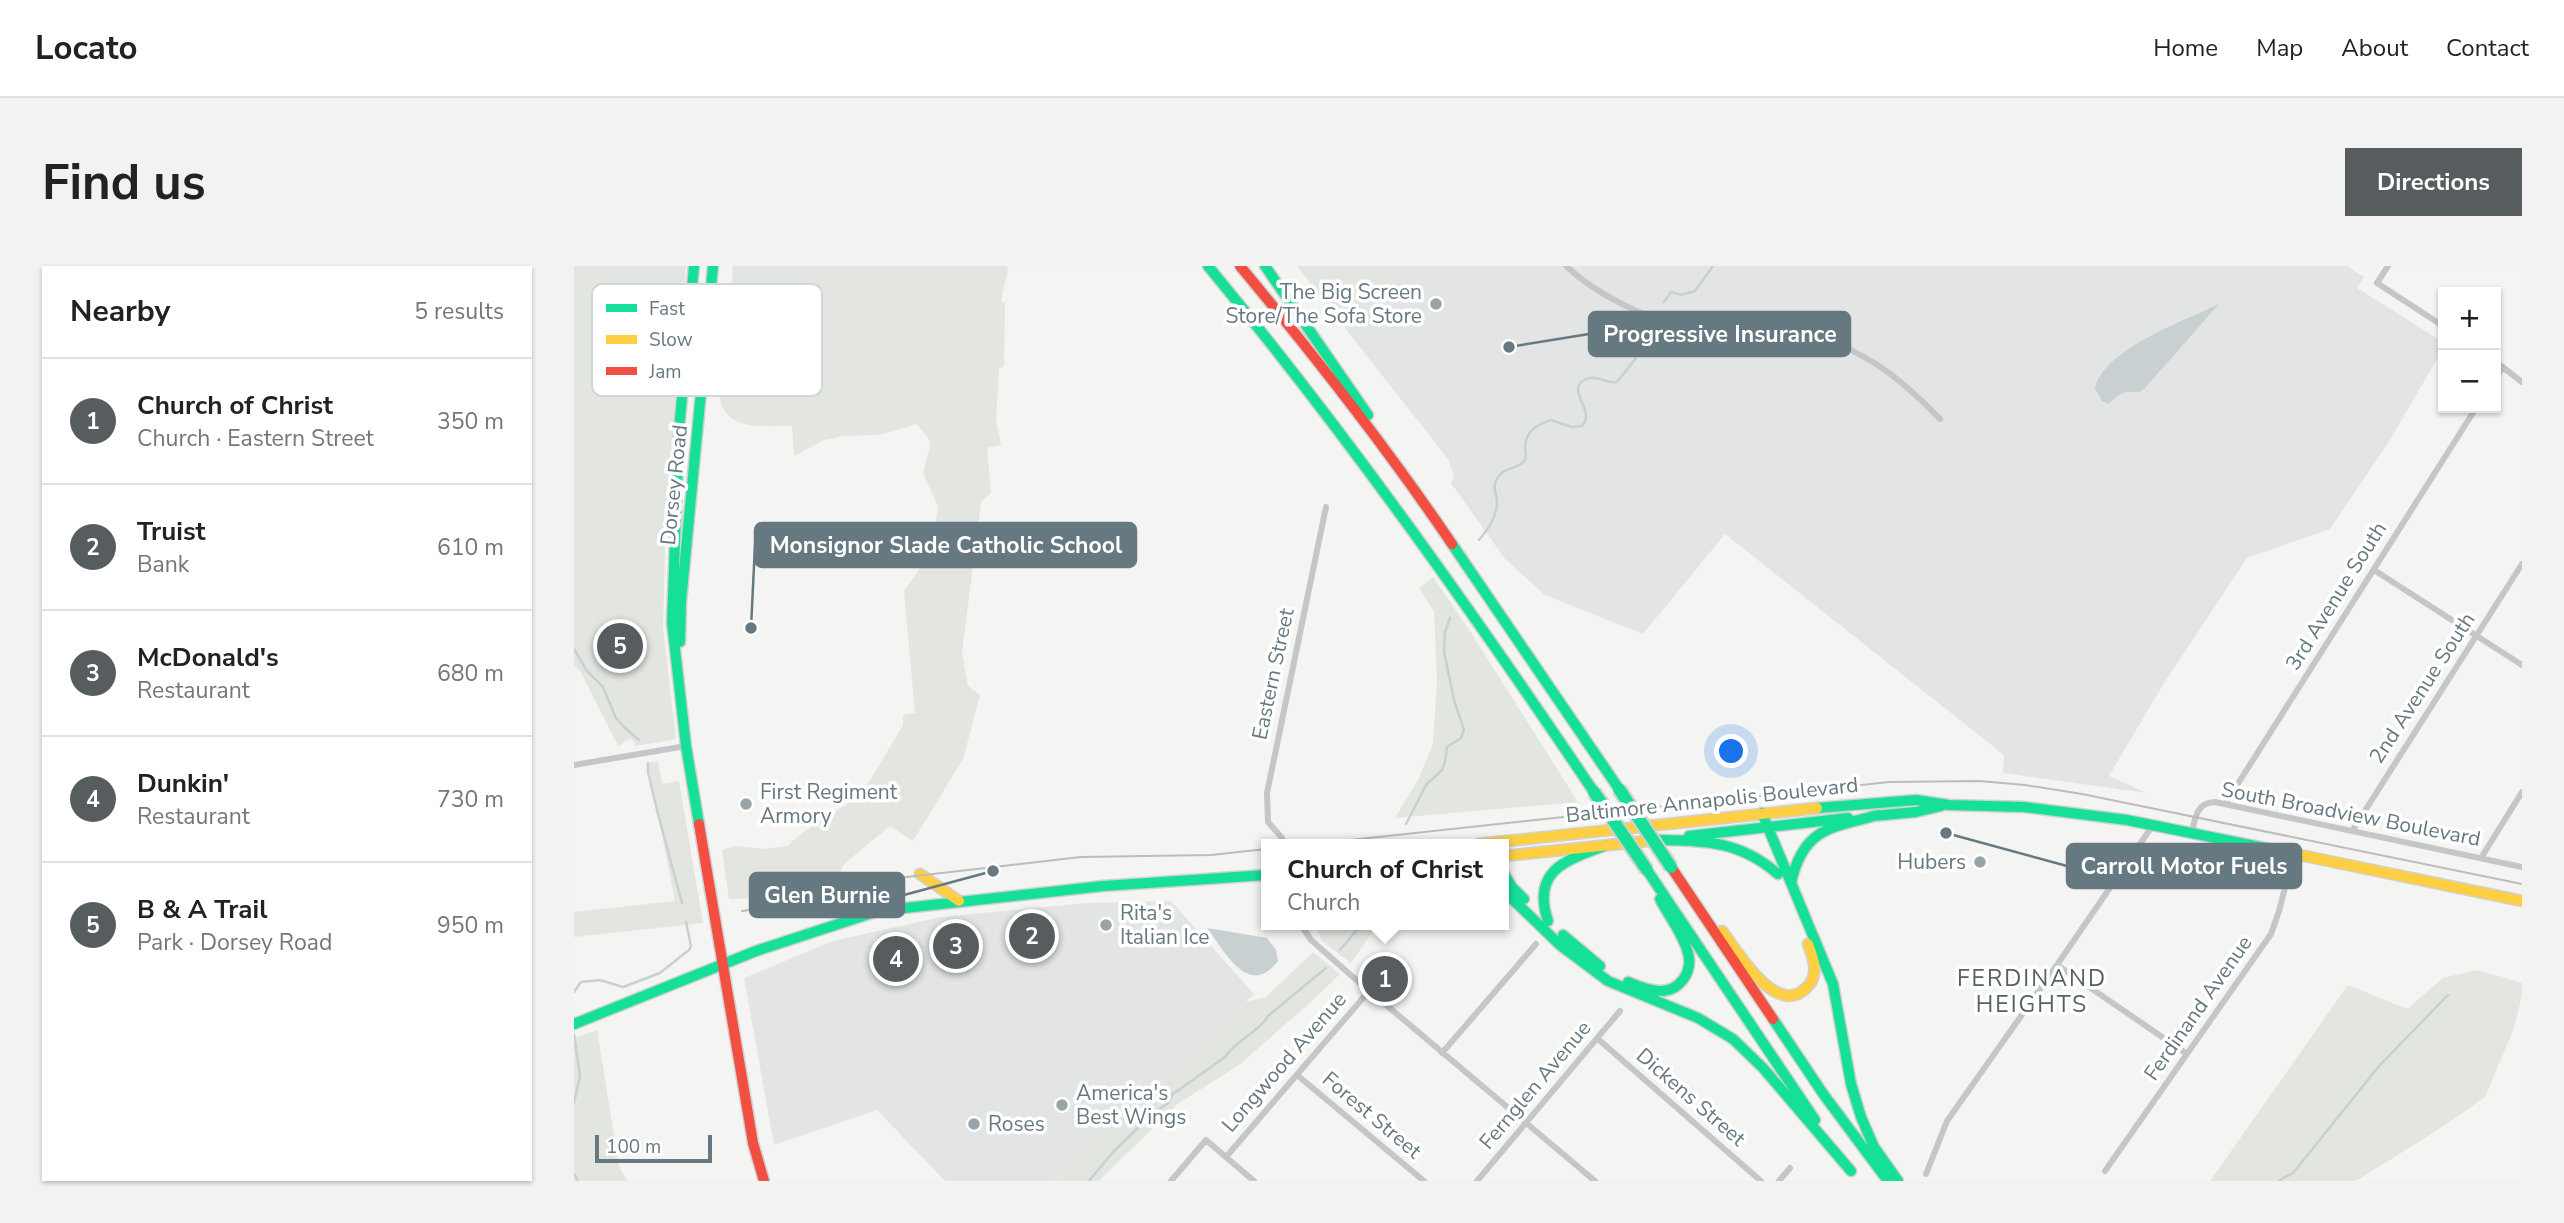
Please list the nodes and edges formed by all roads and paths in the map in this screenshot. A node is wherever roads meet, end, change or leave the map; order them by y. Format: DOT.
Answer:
graph roads {
  1 [pos="694,266"];
  2 [pos="713,266"];
  3 [pos="1206,266"];
  4 [pos="1240,266"];
  5 [pos="1265,266"];
  6 [pos="1566,266"];
  7 [pos="2388,266"];
  8 [pos="692,284"];
  9 [pos="711,284"];
  10 [pos="2438,323"];
  11 [pos="2502,367"];
  12 [pos="2522,382"];
  13 [pos="682,396"];
  14 [pos="701,396"];
  15 [pos="2473,413"];
  16 [pos="1940,419"];
  17 [pos="1399,466"];
  18 [pos="1326,507"];
  19 [pos="2522,564"];
  20 [pos="2374,570"];
  21 [pos="2477,635"];
  22 [pos="2522,665"];
  23 [pos="679,667"];
  24 [pos="686,746"];
  25 [pos="574,765"];
  26 [pos="2522,792"];
  27 [pos="2225,804"];
  28 [pos="1949,805"];
  29 [pos="1760,813"];
  30 [pos="1878,815"];
  31 [pos="2153,825"];
  32 [pos="1763,827"];
  33 [pos="2352,831"];
  34 [pos="2192,832"];
  35 [pos="1282,839"];
  36 [pos="1659,840"];
  37 [pos="1509,842"];
  38 [pos="1607,845"];
  39 [pos="2294,853"];
  40 [pos="1509,855"];
  41 [pos="2481,858"];
  42 [pos="2522,867"];
  43 [pos="1647,870"];
  44 [pos="920,874"];
  45 [pos="1778,874"];
  46 [pos="1261,875"];
  47 [pos="1509,881"];
  48 [pos="1791,884"];
  49 [pos="1689,894"];
  50 [pos="1509,896"];
  51 [pos="959,901"];
  52 [pos="2522,901"];
  53 [pos="1548,921"];
  54 [pos="1304,930"];
  55 [pos="1536,944"];
  56 [pos="2057,965"];
  57 [pos="723,966"];
  58 [pos="1369,991"];
  59 [pos="1620,1011"];
  60 [pos="574,1024"];
  61 [pos="1598,1039"];
  62 [pos="1442,1053"];
  63 [pos="2187,1054"];
  64 [pos="1297,1075"];
  65 [pos="1527,1122"];
  66 [pos="1226,1157"];
  67 [pos="1790,1168"];
  68 [pos="2105,1171"];
  69 [pos="1926,1174"];
  70 [pos="1854,1176"];
  71 [pos="764,1181"];
  72 [pos="1171,1181"];
  73 [pos="1254,1181"];
  74 [pos="1423,1181"];
  75 [pos="1477,1181"];
  76 [pos="1595,1181"];
  77 [pos="1761,1181"];
  78 [pos="1779,1181"];
  79 [pos="1888,1181"];
  80 [pos="1898,1181"];
  1 -- 8 [label="main road, Dorsey Road"];
  2 -- 9 [label="main road, Dorsey Road"];
  3 -- 43 [label="main road, bridge"];
  4 -- 17 [label="main road"];
  5 -- 17 [label="main road"];
  6 -- 16 [label="street"];
  7 -- 10 [label="street"];
  11 -- 12 [label="street"];
  13 -- 23 [label="main road, Dorsey Road"];
  14 -- 23 [label="main road, Dorsey Road"];
  15 -- 20 [label="street, 3rd Avenue South"];
  17 -- 49 [label="main road, bridge"];
  18 -- 35 [label="street, Eastern Street"];
  19 -- 21 [label="street, 2nd Avenue South"];
  20 -- 21 [label="street"];
  20 -- 27 [label="street, 3rd Avenue South"];
  21 -- 22 [label="street"];
  21 -- 33 [label="street, 2nd Avenue South"];
  23 -- 24 [label="main road, Dorsey Road"];
  24 -- 25 [label="street"];
  24 -- 57 [label="main road, Dorsey Road"];
  26 -- 41 [label="street"];
  27 -- 33 [label="street, South Broadview Boulevard"];
  27 -- 34 [label="street, South Broadview Boulevard"];
  28 -- 29 [label="main road, Baltimore Annapolis Boulevard"];
  28 -- 30 [label="main road, Baltimore Annapolis Boulevard"];
  28 -- 31 [label="main road, Baltimore Annapolis Boulevard"];
  29 -- 32 [label="main road"];
  29 -- 37 [label="main road, Baltimore Annapolis Boulevard"];
  30 -- 32 [label="main road, Baltimore Annapolis Boulevard"];
  30 -- 48 [label="main road"];
  31 -- 34 [label="main road, Baltimore Annapolis Boulevard"];
  31 -- 56 [label="street"];
  32 -- 36 [label="main road, Baltimore Annapolis Boulevard"];
  32 -- 45 [label="main road"];
  32 -- 48 [label="main road"];
  33 -- 41 [label="street, South Broadview Boulevard"];
  34 -- 39 [label="main road, Baltimore Annapolis Boulevard"];
  36 -- 38 [label="main road, Baltimore Annapolis Boulevard"];
  36 -- 45 [label="main road"];
  38 -- 40 [label="main road, Baltimore Annapolis Boulevard"];
  38 -- 53 [label="main road"];
  39 -- 52 [label="main road, Baltimore Annapolis Boulevard"];
  39 -- 63 [label="street, Ferdinand Avenue"];
  41 -- 42 [label="street, South Broadview Boulevard"];
  43 -- 53 [label="main road"];
  43 -- 70 [label="main road"];
  44 -- 51 [label="main road"];
  45 -- 49 [label="main road"];
  46 -- 51 [label="main road"];
  47 -- 53 [label="main road"];
  48 -- 80 [label="main road"];
  49 -- 79 [label="main road"];
  50 -- 70 [label="main road"];
  51 -- 57 [label="main road"];
  54 -- 58 [label="street"];
  55 -- 62 [label="street"];
  56 -- 63 [label="street"];
  56 -- 69 [label="street"];
  57 -- 60 [label="main road"];
  57 -- 71 [label="main road, Dorsey Road"];
  58 -- 62 [label="street"];
  58 -- 64 [label="street, Longwood Avenue"];
  59 -- 61 [label="street, Fernglen Avenue"];
  61 -- 65 [label="street, Fernglen Avenue"];
  61 -- 77 [label="street, Dickens Street"];
  62 -- 65 [label="street"];
  63 -- 68 [label="street, Ferdinand Avenue"];
  64 -- 66 [label="street, Longwood Avenue"];
  64 -- 74 [label="street, Forest Street"];
  65 -- 75 [label="street, Fernglen Avenue"];
  65 -- 76 [label="street"];
  66 -- 72 [label="street, Longwood Avenue"];
  66 -- 73 [label="street"];
  67 -- 78 [label="street"];
}
